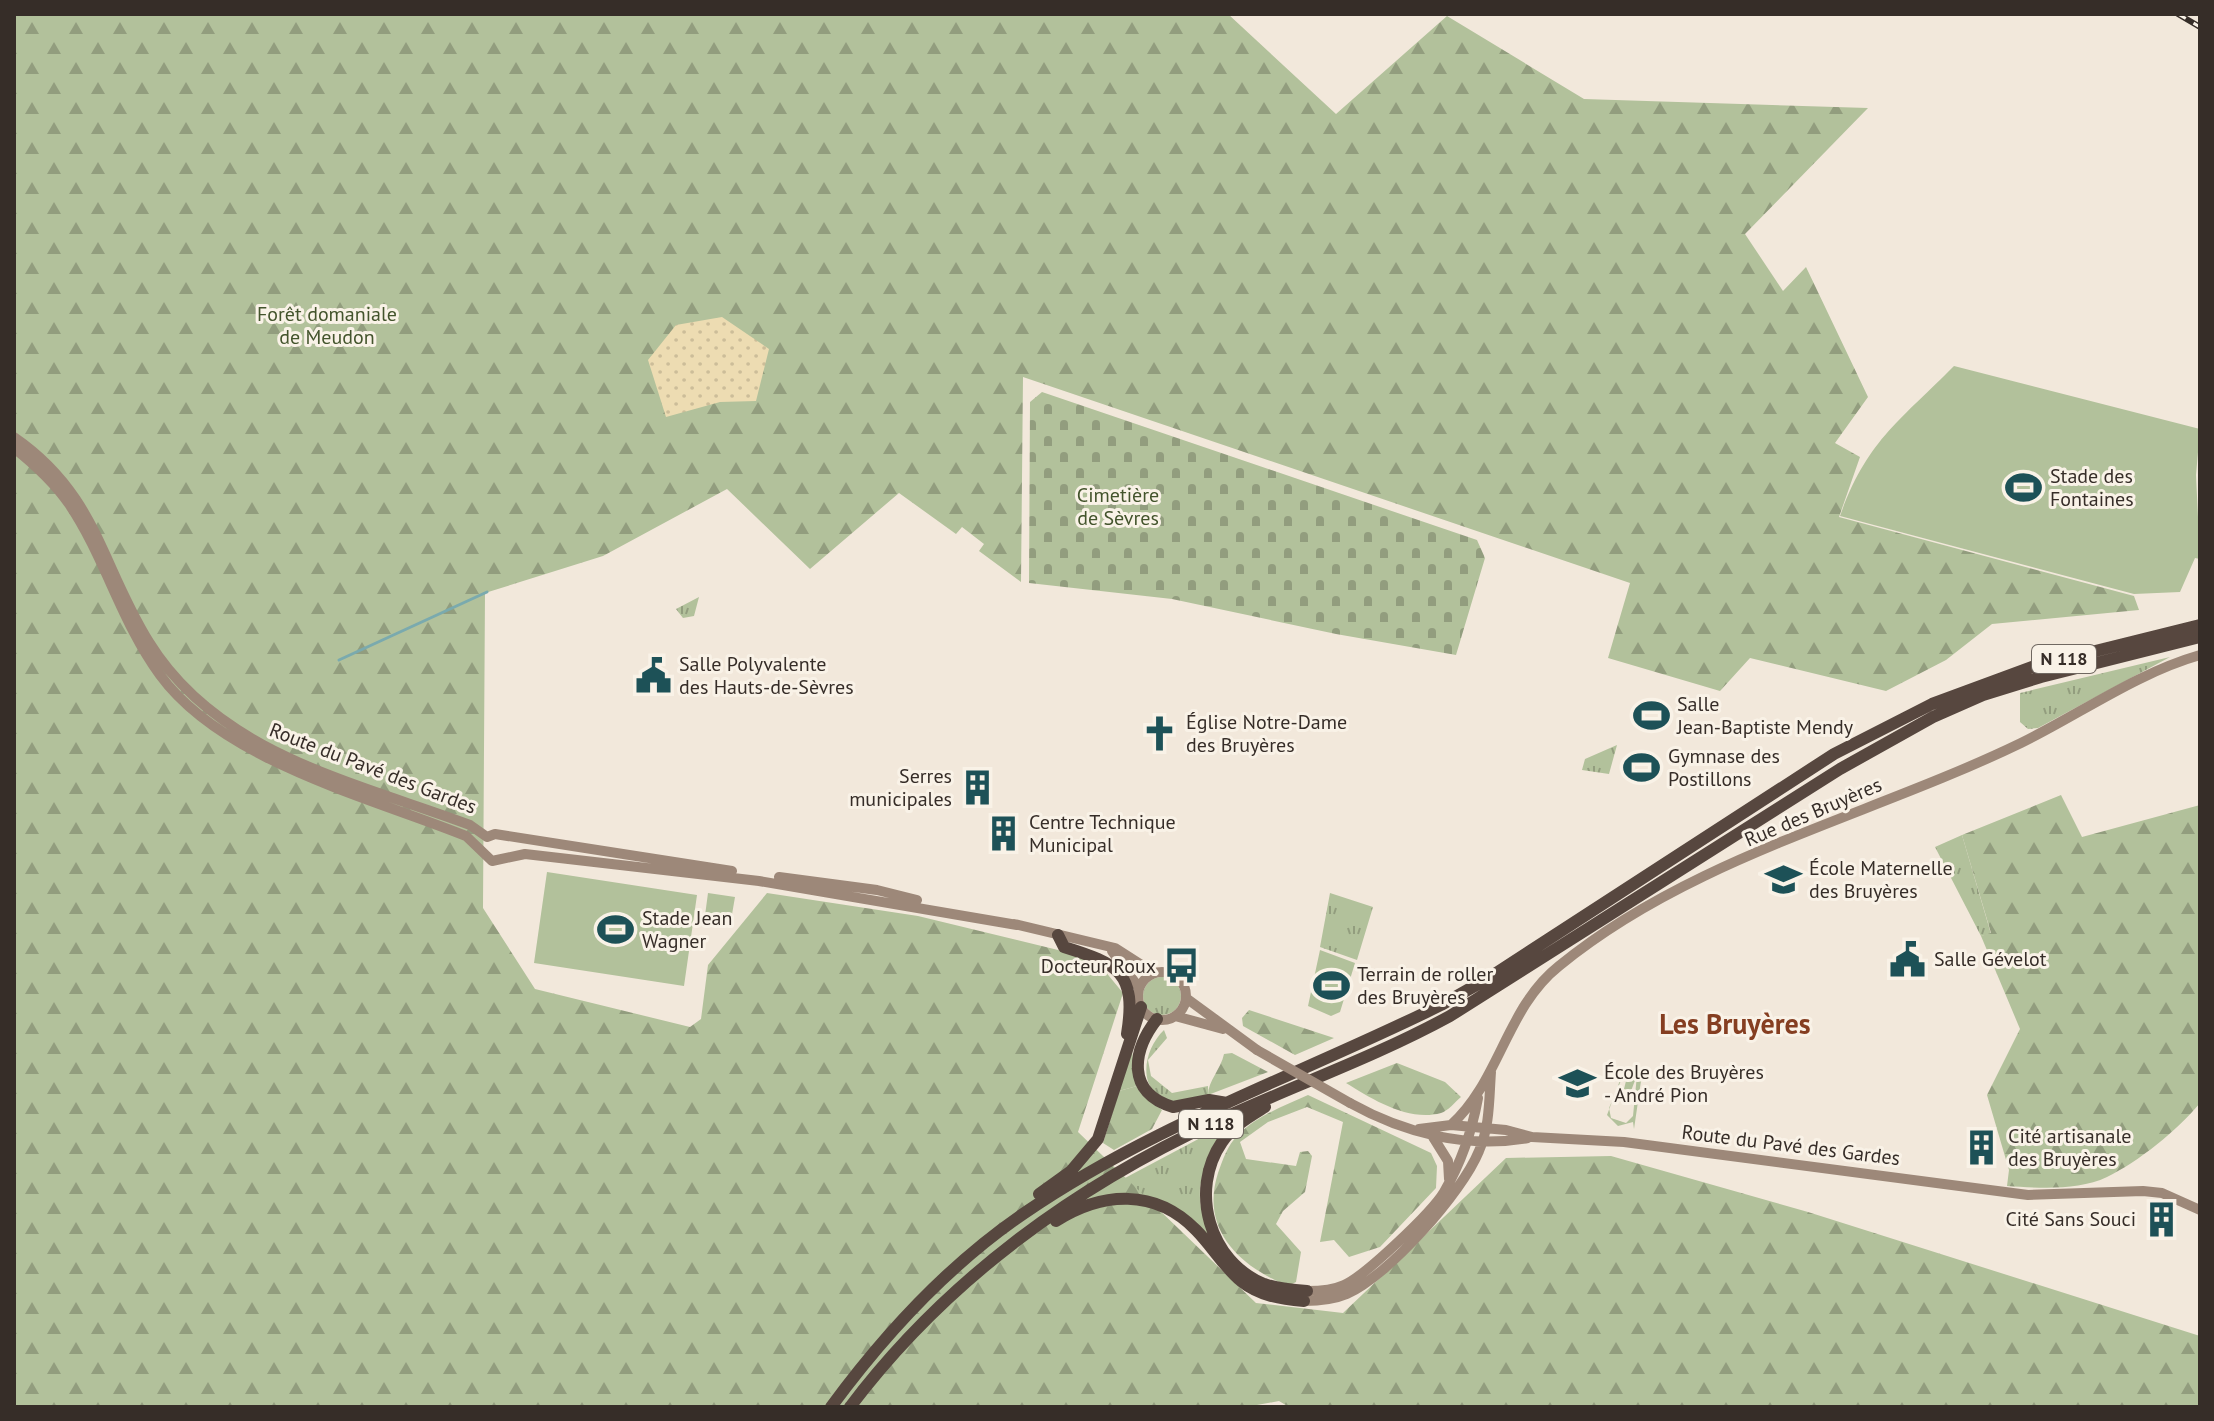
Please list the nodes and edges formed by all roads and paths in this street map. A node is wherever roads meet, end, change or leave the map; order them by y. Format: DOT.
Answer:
graph roads {
  1 [pos="14,437"];
  2 [pos="14,448"];
  3 [pos="2200,625"];
  4 [pos="2200,637"];
  5 [pos="2200,655"];
  6 [pos="487,837"];
  7 [pos="505,838"];
  8 [pos="482,850"];
  9 [pos="506,857"];
  10 [pos="1017,925"];
  11 [pos="1058,935"];
  12 [pos="1108,947"];
  13 [pos="1154,973"];
  14 [pos="1139,988"];
  15 [pos="1186,998"];
  16 [pos="1141,1007"];
  17 [pos="1175,1016"];
  18 [pos="1157,1019"];
  19 [pos="1229,1031"];
  20 [pos="1125,1050"];
  21 [pos="1491,1066"];
  22 [pos="1300,1086"];
  23 [pos="1479,1092"];
  24 [pos="1227,1103"];
  25 [pos="1451,1125"];
  26 [pos="1473,1127"];
  27 [pos="1487,1127"];
  28 [pos="1419,1129"];
  29 [pos="1433,1137"];
  30 [pos="1532,1137"];
  31 [pos="1467,1141"];
  32 [pos="1482,1143"];
  33 [pos="1450,1182"];
  34 [pos="2198,1207"];
  35 [pos="1020,1216"];
  36 [pos="1030,1229"];
  37 [pos="1306,1296"];
  38 [pos="831,1407"];
  39 [pos="850,1407"];
  1 -- 6 [label="main road, Route du Pavé des Gardes"];
  2 -- 8 [label="main road, Route du Pavé des Gardes"];
  3 -- 24 [label="highway, N 118"];
  4 -- 22 [label="highway, N 118"];
  5 -- 21 [label="main road, Rue des Bruyères"];
  6 -- 7 [label="main road, Route du Pavé des Gardes"];
  6 -- 8 [label="main road, Route du Pavé des Gardes"];
  7 -- 9 [label="main road"];
  7 -- 10 [label="main road, Route du Pavé des Gardes"];
  8 -- 9 [label="main road, Route du Pavé des Gardes"];
  9 -- 10 [label="main road, Route du Pavé des Gardes"];
  10 -- 11 [label="main road, Route du Pavé des Gardes"];
  11 -- 12 [label="main road, Route du Pavé des Gardes"];
  11 -- 20 [label="highway"];
  12 -- 13 [label="main road, Route du Pavé des Gardes"];
  12 -- 14 [label="main road"];
  13 -- 14 [label="main road"];
  13 -- 15 [label="main road"];
  14 -- 16 [label="main road"];
  15 -- 17 [label="main road"];
  15 -- 19 [label="main road, Route du Pavé des Gardes"];
  16 -- 18 [label="main road"];
  16 -- 20 [label="highway"];
  17 -- 18 [label="main road"];
  17 -- 19 [label="main road, Route du Pavé des Gardes"];
  18 -- 24 [label="highway"];
  19 -- 28 [label="main road, Route du Pavé des Gardes, bridge"];
  20 -- 35 [label="highway"];
  21 -- 23 [label="main road, Rue des Bruyères"];
  21 -- 27 [label="main road, Rue des Bruyères"];
  22 -- 36 [label="highway, N 118"];
  22 -- 37 [label="highway"];
  23 -- 25 [label="main road, Rue des Bruyères"];
  23 -- 26 [label="main road, Rue des Bruyères"];
  24 -- 35 [label="highway, N 118"];
  25 -- 26 [label="main road, Route du Pavé des Gardes"];
  25 -- 28 [label="main road, Route du Pavé des Gardes"];
  26 -- 27 [label="main road, Route du Pavé des Gardes"];
  26 -- 31 [label="main road"];
  27 -- 30 [label="main road, Route du Pavé des Gardes"];
  27 -- 32 [label="main road"];
  28 -- 29 [label="main road, Route du Pavé des Gardes"];
  29 -- 31 [label="main road, Route du Pavé des Gardes"];
  29 -- 33 [label="main road"];
  30 -- 32 [label="main road, Route du Pavé des Gardes"];
  30 -- 34 [label="main road, Route du Pavé des Gardes"];
  31 -- 32 [label="main road, Route du Pavé des Gardes"];
  31 -- 33 [label="main road"];
  32 -- 37 [label="main road"];
  33 -- 37 [label="main road"];
  35 -- 38 [label="highway, N 118"];
  36 -- 37 [label="highway"];
  36 -- 39 [label="highway, N 118"];
}
